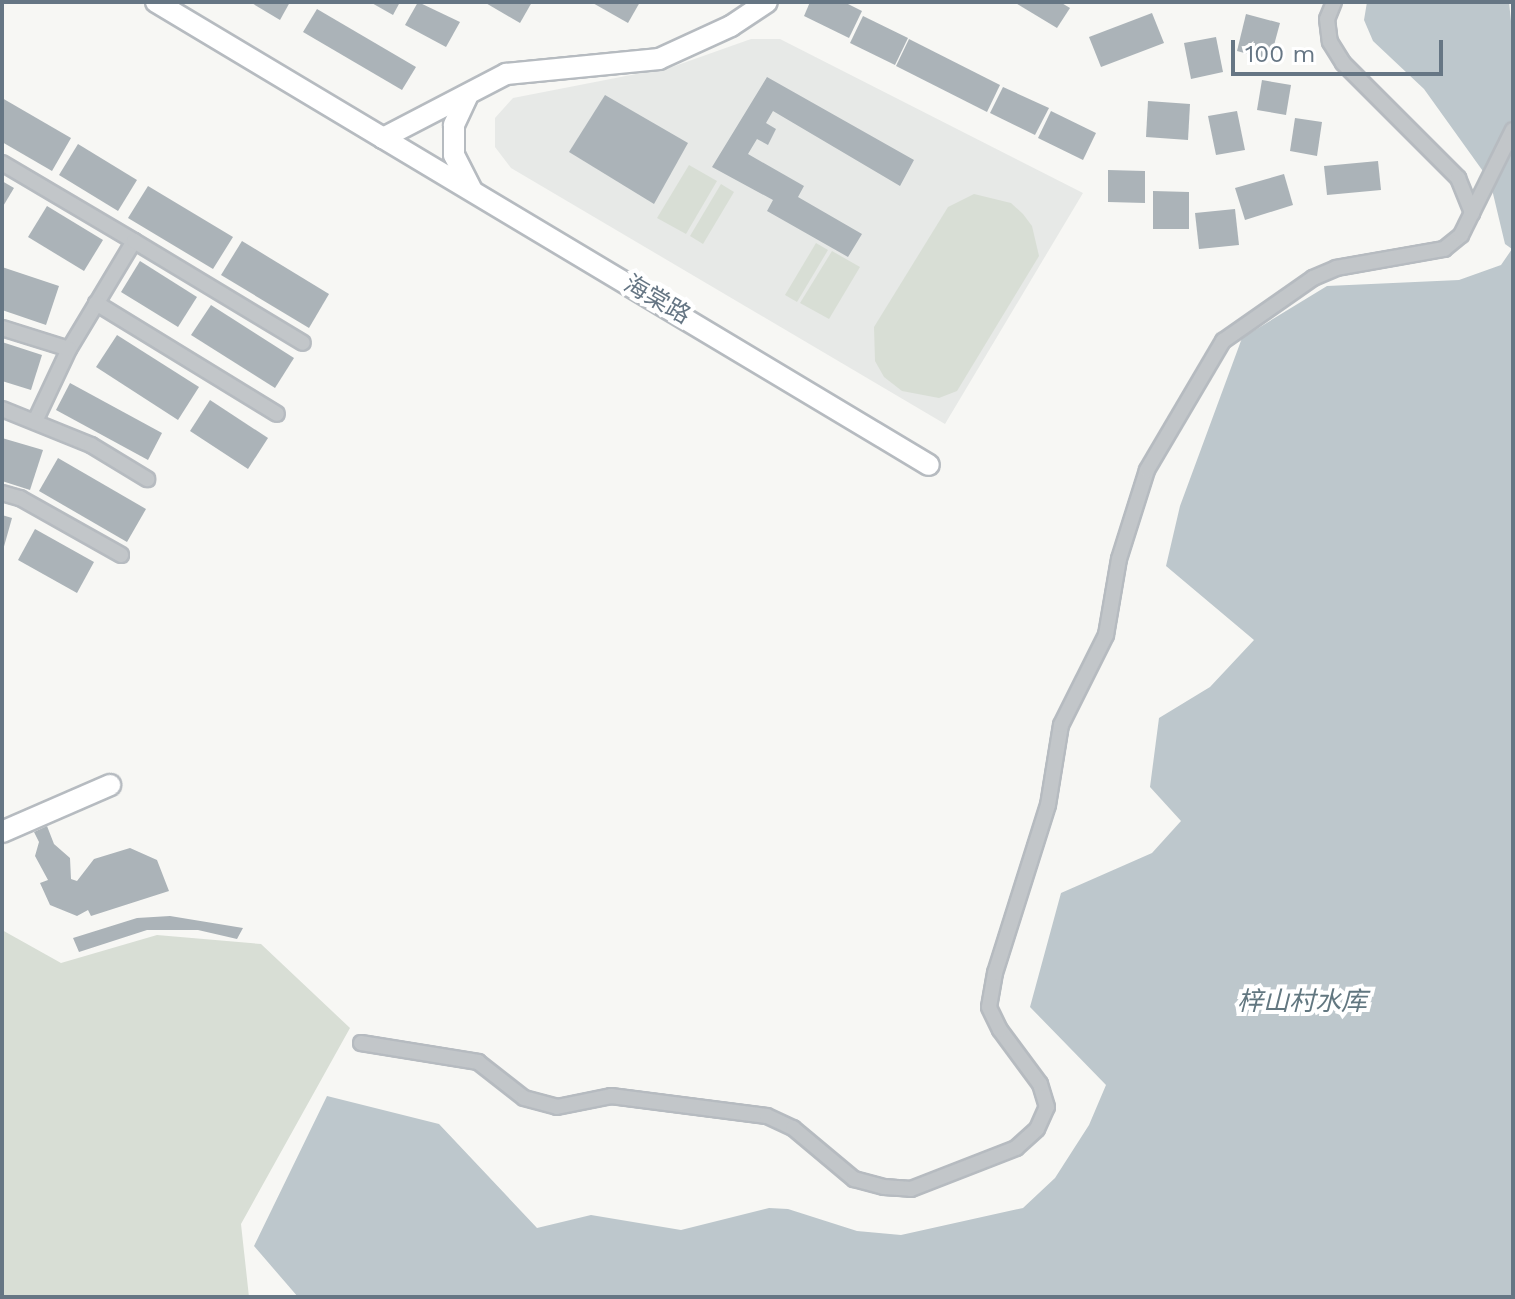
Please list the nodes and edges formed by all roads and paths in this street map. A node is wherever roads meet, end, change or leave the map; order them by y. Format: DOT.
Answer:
graph roads {
  1 [pos="156,2"];
  2 [pos="767,2"];
  3 [pos="1334,2"];
  4 [pos="467,97"];
  5 [pos="1513,130"];
  6 [pos="383,138"];
  7 [pos="2,163"];
  8 [pos="472,190"];
  9 [pos="1472,213"];
  10 [pos="134,241"];
  11 [pos="96,303"];
  12 [pos="2,328"];
  13 [pos="303,343"];
  14 [pos="69,349"];
  15 [pos="2,409"];
  16 [pos="277,414"];
  17 [pos="36,419"];
  18 [pos="929,465"];
  19 [pos="147,479"];
  20 [pos="2,493"];
  21 [pos="121,555"];
  22 [pos="110,785"];
  23 [pos="2,832"];
  24 [pos="361,1043"];
  1 -- 6 [label="street, 海棠路"];
  2 -- 4 [label="street"];
  3 -- 9 [label="street"];
  4 -- 6 [label="street"];
  4 -- 8 [label="street"];
  5 -- 9 [label="street"];
  6 -- 8 [label="street, 海棠路"];
  7 -- 10 [label="street"];
  8 -- 18 [label="street, 海棠路"];
  9 -- 24 [label="street"];
  10 -- 11 [label="street"];
  10 -- 13 [label="street"];
  11 -- 14 [label="street"];
  11 -- 16 [label="street"];
  12 -- 14 [label="street"];
  14 -- 17 [label="street"];
  15 -- 17 [label="street"];
  17 -- 19 [label="street"];
  20 -- 21 [label="street"];
  22 -- 23 [label="street"];
}
